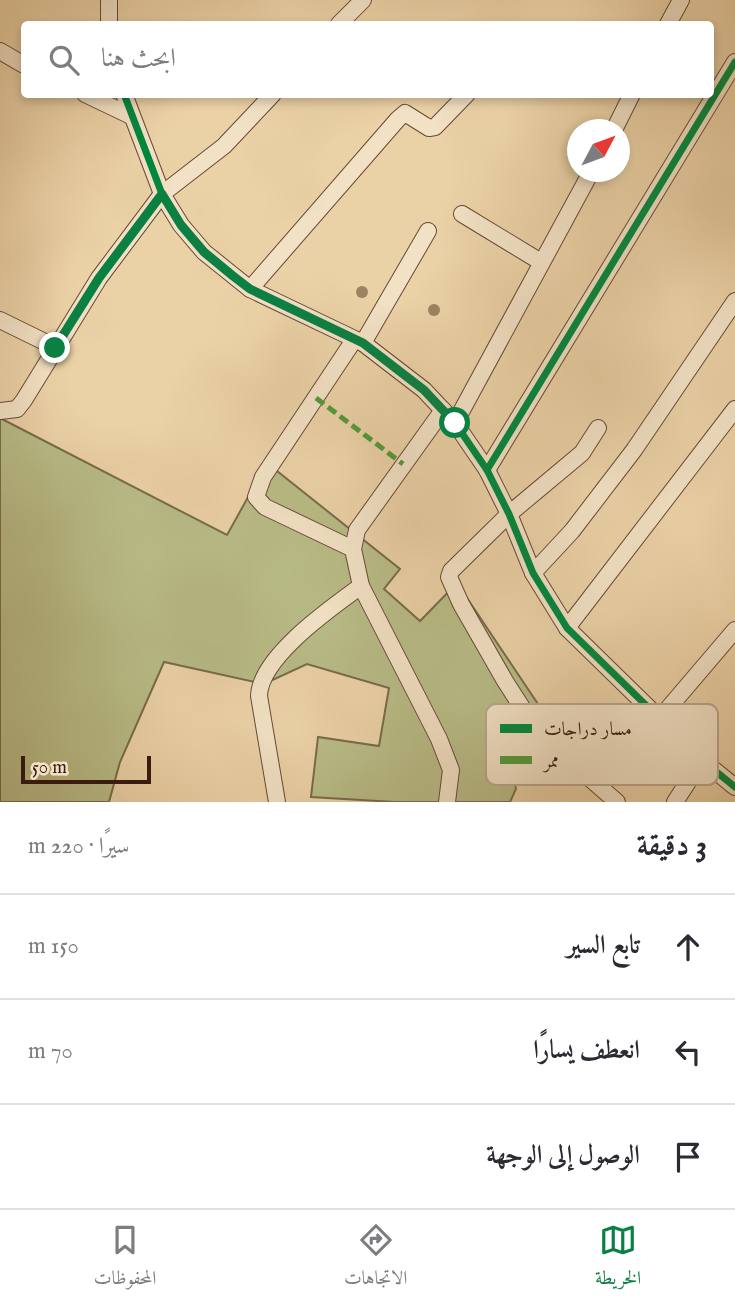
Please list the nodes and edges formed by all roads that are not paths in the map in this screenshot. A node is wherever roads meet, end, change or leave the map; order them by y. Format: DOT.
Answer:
graph roads {
  1 [pos="109,0"];
  2 [pos="363,0"];
  3 [pos="681,0"];
  4 [pos="109,21"];
  5 [pos="342,21"];
  6 [pos="670,21"];
  7 [pos="0,51"];
  8 [pos="735,62"];
  9 [pos="21,63"];
  10 [pos="714,97"];
  11 [pos="93,98"];
  12 [pos="125,98"];
  13 [pos="269,98"];
  14 [pos="463,98"];
  15 [pos="630,98"];
  16 [pos="713,98"];
  17 [pos="131,116"];
  18 [pos="620,119"];
  19 [pos="585,182"];
  20 [pos="162,194"];
  21 [pos="462,214"];
  22 [pos="428,231"];
  23 [pos="541,262"];
  24 [pos="250,289"];
  25 [pos="735,301"];
  26 [pos="0,320"];
  27 [pos="359,342"];
  28 [pos="55,348"];
  29 [pos="735,409"];
  30 [pos="443,410"];
  31 [pos="0,411"];
  32 [pos="455,423"];
  33 [pos="598,428"];
  34 [pos="487,470"];
  35 [pos="509,514"];
  36 [pos="353,549"];
  37 [pos="533,573"];
  38 [pos="361,586"];
  39 [pos="567,628"];
  40 [pos="735,630"];
  41 [pos="519,704"];
  42 [pos="646,704"];
  43 [pos="672,704"];
  44 [pos="718,773"];
  45 [pos="598,785"];
  46 [pos="686,785"];
  47 [pos="735,787"];
  48 [pos="276,802"];
  49 [pos="447,802"];
  50 [pos="617,802"];
  51 [pos="675,802"];
  1 -- 4 [label="street"];
  2 -- 5 [label="street"];
  3 -- 6 [label="street"];
  7 -- 9 [label="street"];
  8 -- 10 [label="street"];
  11 -- 17 [label="street"];
  12 -- 17 [label="street"];
  13 -- 20 [label="street"];
  14 -- 24 [label="street"];
  15 -- 18 [label="street"];
  16 -- 34 [label="street"];
  17 -- 20 [label="street"];
  19 -- 23 [label="street"];
  20 -- 24 [label="street"];
  20 -- 28 [label="street"];
  21 -- 23 [label="street"];
  22 -- 27 [label="street"];
  23 -- 32 [label="street"];
  24 -- 27 [label="street"];
  25 -- 37 [label="street"];
  26 -- 28 [label="street"];
  27 -- 30 [label="street"];
  27 -- 36 [label="street"];
  28 -- 31 [label="street"];
  29 -- 39 [label="street"];
  30 -- 32 [label="street"];
  30 -- 36 [label="street"];
  32 -- 34 [label="street"];
  33 -- 35 [label="street"];
  34 -- 35 [label="street"];
  35 -- 37 [label="street"];
  35 -- 41 [label="street"];
  36 -- 38 [label="street"];
  37 -- 39 [label="street"];
  38 -- 48 [label="street"];
  38 -- 49 [label="street"];
  39 -- 42 [label="street"];
  40 -- 43 [label="street"];
  44 -- 47 [label="street"];
  45 -- 50 [label="street"];
  46 -- 51 [label="street"];
}
